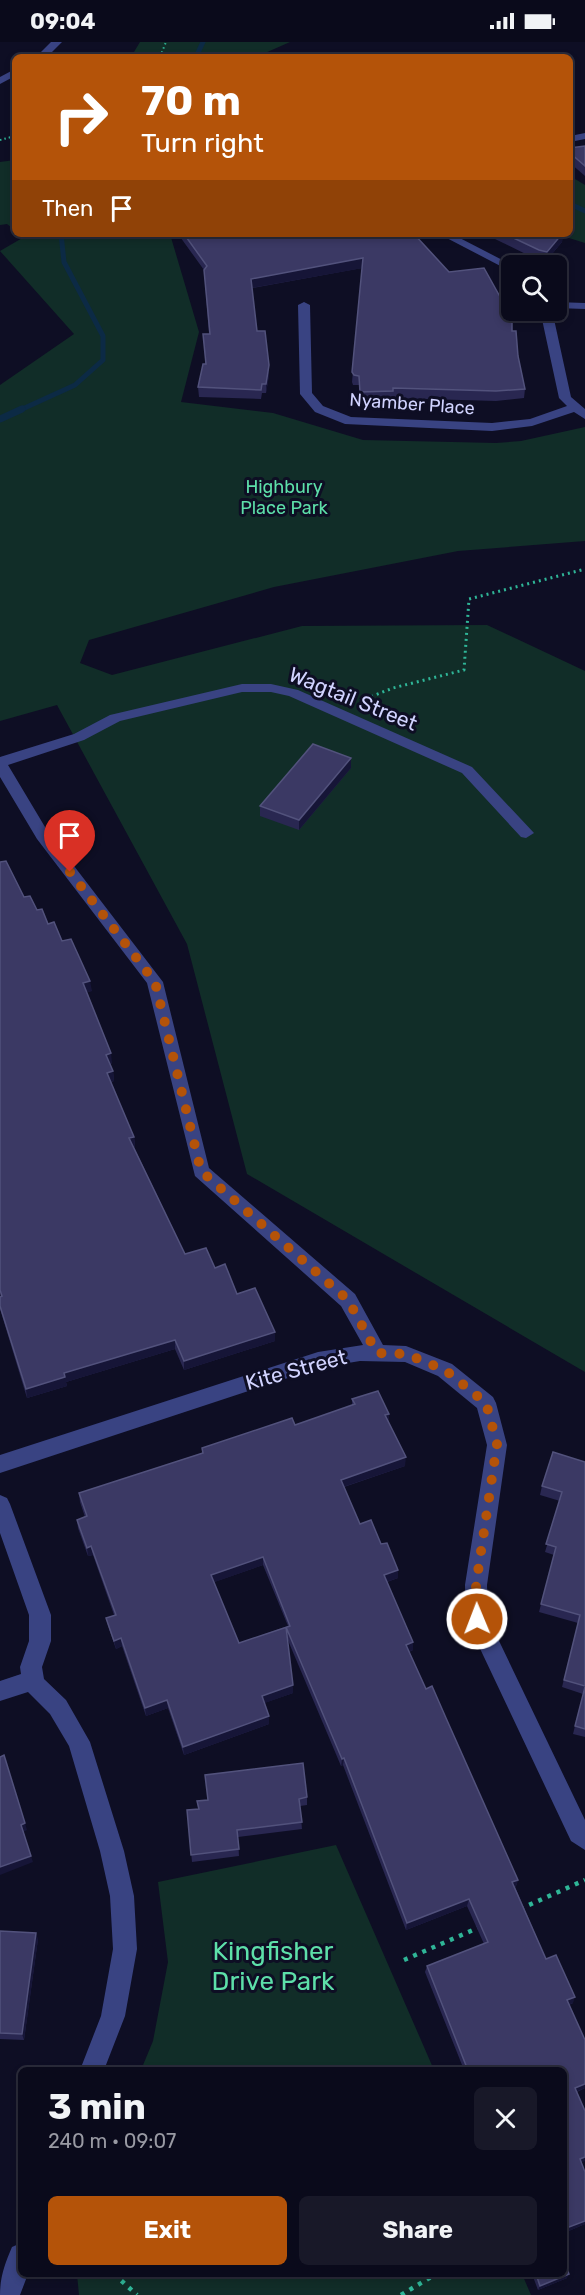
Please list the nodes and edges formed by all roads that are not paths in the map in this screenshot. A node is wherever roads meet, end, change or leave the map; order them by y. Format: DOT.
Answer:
graph roads {
  1 [pos="57,42"];
  2 [pos="44,54"];
  3 [pos="450,237"];
  4 [pos="501,263"];
  5 [pos="304,305"];
  6 [pos="567,305"];
  7 [pos="585,306"];
  8 [pos="548,321"];
  9 [pos="573,408"];
  10 [pos="585,416"];
  11 [pos="0,763"];
  12 [pos="526,833"];
  13 [pos="377,1353"];
  14 [pos="0,1464"];
  15 [pos="0,1504"];
  16 [pos="33,1680"];
  17 [pos="0,1691"];
  18 [pos="585,1839"];
  19 [pos="93,2067"];
  20 [pos="18,2264"];
  21 [pos="7,2295"];
  1 -- 2 [label="street"];
  3 -- 4 [label="street"];
  5 -- 9 [label="street, Nyamber Place"];
  6 -- 7 [label="street"];
  8 -- 9 [label="street"];
  9 -- 10 [label="street"];
  11 -- 12 [label="street, Wagtail Street"];
  11 -- 13 [label="street"];
  13 -- 14 [label="street, Kite Street"];
  13 -- 18 [label="street, Kite Street"];
  15 -- 16 [label="street"];
  16 -- 17 [label="street"];
  16 -- 19 [label="street"];
  20 -- 21 [label="street"];
}
